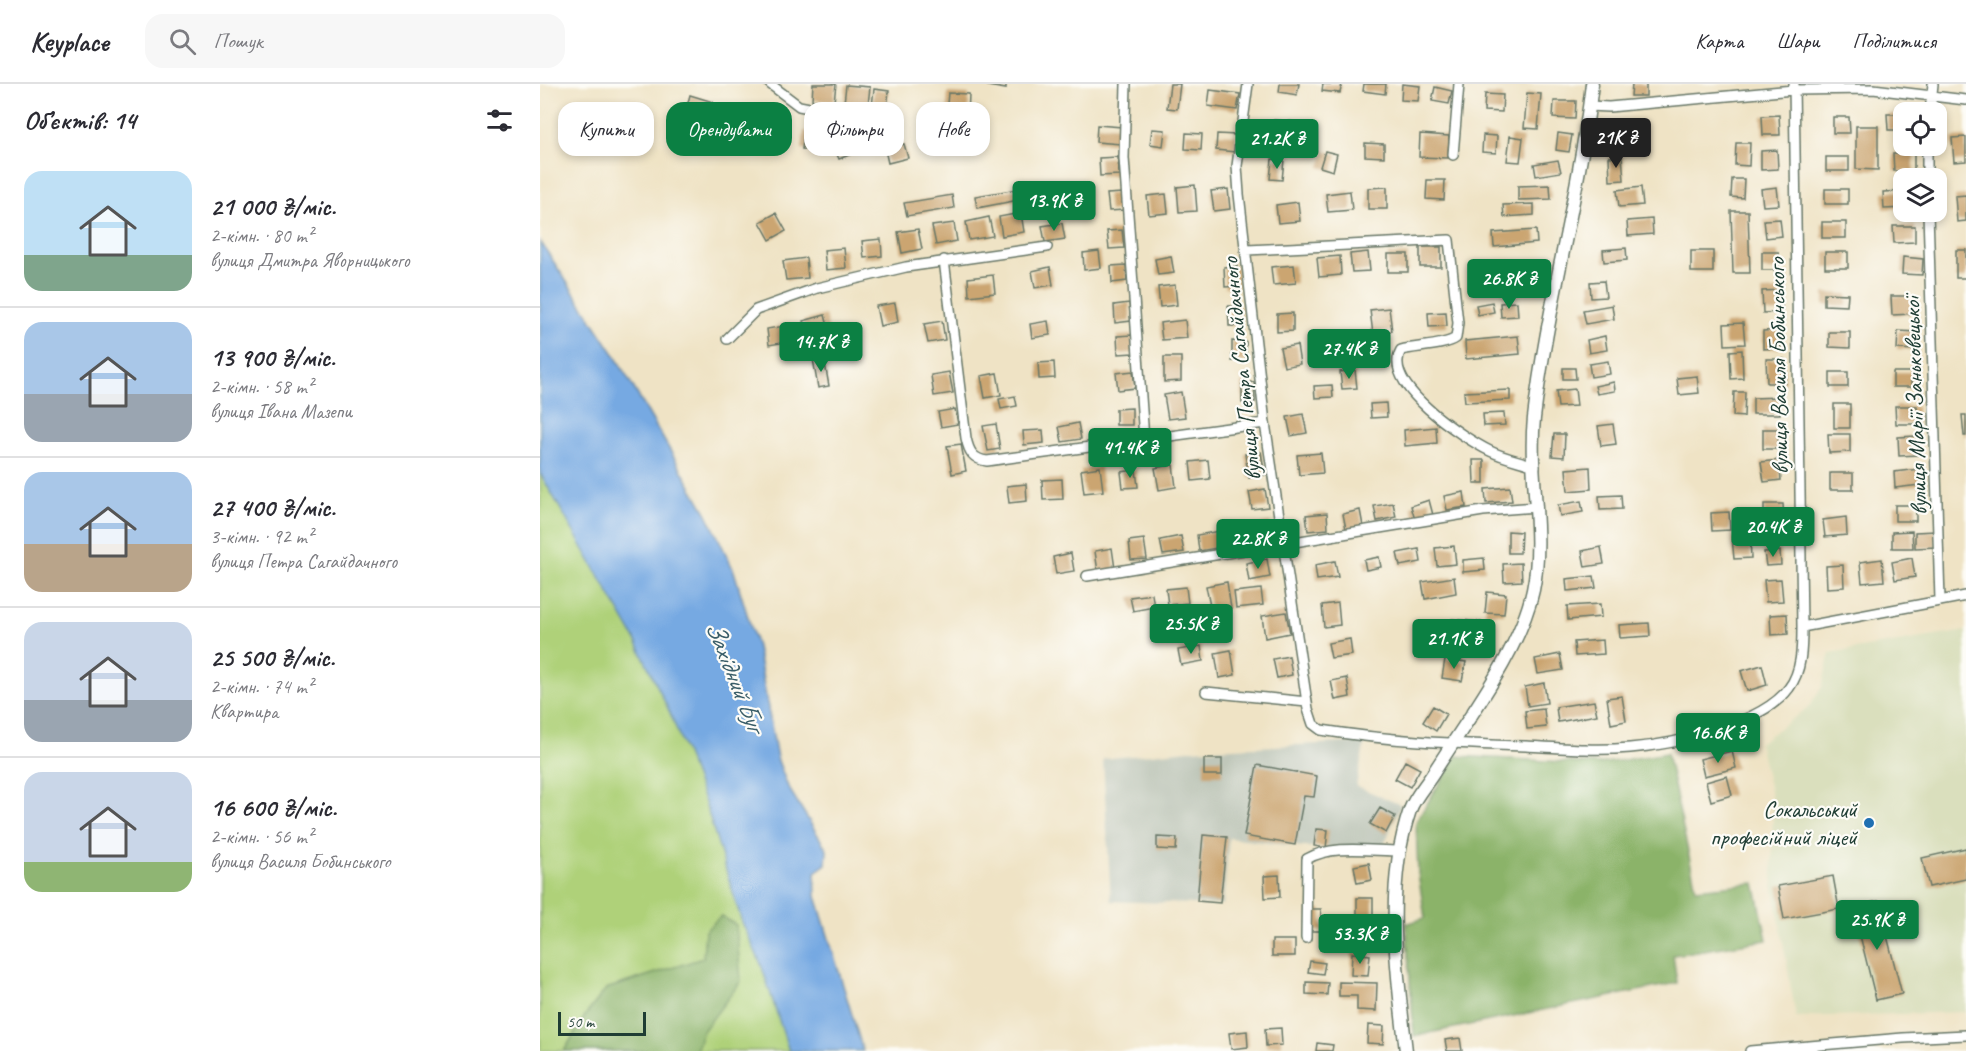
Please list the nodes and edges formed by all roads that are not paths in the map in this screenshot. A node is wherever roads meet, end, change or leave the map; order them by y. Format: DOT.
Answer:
graph roads {
  1 [pos="770,84"];
  2 [pos="1126,84"];
  3 [pos="1248,84"];
  4 [pos="1459,84"];
  5 [pos="1592,84"];
  6 [pos="1933,84"];
  7 [pos="1794,87"];
  8 [pos="1931,97"];
  9 [pos="1966,100"];
  10 [pos="1931,102"];
  11 [pos="1589,106"];
  12 [pos="804,107"];
  13 [pos="1453,154"];
  14 [pos="1928,222"];
  15 [pos="1047,247"];
  16 [pos="1247,250"];
  17 [pos="944,260"];
  18 [pos="727,339"];
  19 [pos="1265,423"];
  20 [pos="1144,439"];
  21 [pos="1535,466"];
  22 [pos="1537,507"];
  23 [pos="1282,545"];
  24 [pos="1087,576"];
  25 [pos="1966,596"];
  26 [pos="1940,600"];
  27 [pos="1802,627"];
  28 [pos="1206,692"];
  29 [pos="1307,702"];
  30 [pos="1451,743"];
  31 [pos="1400,851"];
  32 [pos="1306,938"];
  33 [pos="1966,1035"];
  34 [pos="1406,1051"];
  35 [pos="1750,1051"];
  1 -- 12 [label="street"];
  2 -- 20 [label="street"];
  3 -- 16 [label="street, вулиця Петра Сагайдачного"];
  4 -- 13 [label="street"];
  5 -- 11 [label="street"];
  6 -- 8 [label="street"];
  7 -- 8 [label="street"];
  7 -- 11 [label="street"];
  7 -- 27 [label="street, вулиця Василя Бобинського"];
  8 -- 9 [label="street"];
  8 -- 10 [label="street"];
  11 -- 21 [label="street"];
  14 -- 26 [label="street, вулиця Марії Заньковецької"];
  15 -- 17 [label="street"];
  16 -- 19 [label="street, вулиця Петра Сагайдачного"];
  16 -- 21 [label="street"];
  17 -- 18 [label="street"];
  17 -- 20 [label="street"];
  19 -- 20 [label="street"];
  19 -- 23 [label="street, вулиця Петра Сагайдачного"];
  21 -- 22 [label="street"];
  22 -- 23 [label="street"];
  22 -- 30 [label="street"];
  23 -- 24 [label="street"];
  23 -- 29 [label="street, вулиця Петра Сагайдачного"];
  25 -- 26 [label="street"];
  26 -- 27 [label="street"];
  27 -- 30 [label="street, вулиця Василя Бобинського"];
  28 -- 29 [label="street"];
  29 -- 30 [label="street, вулиця Петра Сагайдачного"];
  30 -- 31 [label="street"];
  31 -- 32 [label="street"];
  31 -- 34 [label="street"];
  33 -- 35 [label="street"];
}
